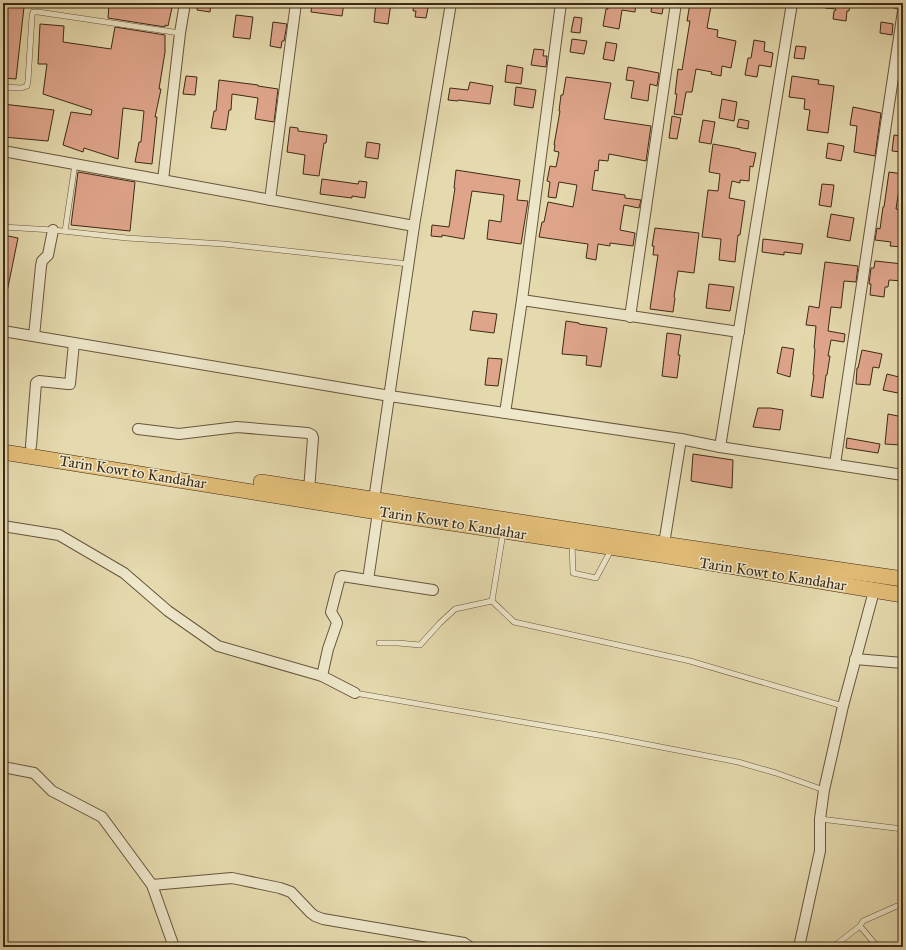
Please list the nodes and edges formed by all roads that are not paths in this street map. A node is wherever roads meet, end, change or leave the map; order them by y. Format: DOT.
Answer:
graph roads {
  1 [pos="185,3"];
  2 [pos="296,3"];
  3 [pos="451,3"];
  4 [pos="561,3"];
  5 [pos="676,3"];
  6 [pos="792,3"];
  7 [pos="896,3"];
  8 [pos="903,4"];
  9 [pos="903,11"];
  10 [pos="180,33"];
  11 [pos="3,87"];
  12 [pos="3,151"];
  13 [pos="75,164"];
  14 [pos="163,180"];
  15 [pos="270,200"];
  16 [pos="414,226"];
  17 [pos="3,227"];
  18 [pos="53,230"];
  19 [pos="65,231"];
  20 [pos="409,264"];
  21 [pos="522,300"];
  22 [pos="630,316"];
  23 [pos="3,331"];
  24 [pos="739,332"];
  25 [pos="34,336"];
  26 [pos="74,343"];
  27 [pos="390,396"];
  28 [pos="505,413"];
  29 [pos="138,429"];
  30 [pos="681,439"];
  31 [pos="3,442"];
  32 [pos="31,446"];
  33 [pos="720,446"];
  34 [pos="3,452"];
  35 [pos="835,464"];
  36 [pos="903,475"];
  37 [pos="309,490"];
  38 [pos="376,506"];
  39 [pos="3,526"];
  40 [pos="503,530"];
  41 [pos="572,541"];
  42 [pos="612,548"];
  43 [pos="663,550"];
  44 [pos="903,579"];
  45 [pos="368,580"];
  46 [pos="433,590"];
  47 [pos="874,591"];
  48 [pos="903,595"];
  49 [pos="492,601"];
  50 [pos="379,643"];
  51 [pos="855,659"];
  52 [pos="903,663"];
  53 [pos="322,676"];
  54 [pos="355,693"];
  55 [pos="843,706"];
  56 [pos="3,767"];
  57 [pos="824,790"];
  58 [pos="820,819"];
  59 [pos="903,829"];
  60 [pos="152,885"];
  61 [pos="903,906"];
  62 [pos="860,926"];
  63 [pos="174,947"];
  64 [pos="470,947"];
  65 [pos="799,947"];
  66 [pos="833,947"];
  67 [pos="876,947"];
  1 -- 10 [label="street"];
  2 -- 15 [label="street"];
  3 -- 16 [label="street"];
  4 -- 21 [label="street"];
  5 -- 22 [label="street"];
  6 -- 24 [label="street"];
  7 -- 8 [label="street"];
  9 -- 35 [label="street"];
  10 -- 11 [label="lane"];
  10 -- 14 [label="street"];
  12 -- 13 [label="street"];
  13 -- 14 [label="street"];
  13 -- 19 [label="lane"];
  14 -- 15 [label="street"];
  15 -- 16 [label="street"];
  16 -- 20 [label="street"];
  17 -- 18 [label="lane"];
  18 -- 19 [label="lane"];
  18 -- 25 [label="street"];
  19 -- 20 [label="lane"];
  20 -- 27 [label="street"];
  21 -- 22 [label="street"];
  21 -- 28 [label="street"];
  22 -- 24 [label="street"];
  23 -- 25 [label="street"];
  24 -- 33 [label="street"];
  25 -- 26 [label="street"];
  26 -- 27 [label="street"];
  26 -- 32 [label="street"];
  27 -- 28 [label="street"];
  27 -- 38 [label="street"];
  28 -- 30 [label="street"];
  29 -- 37 [label="street"];
  30 -- 33 [label="street"];
  30 -- 43 [label="street"];
  31 -- 32 [label="main road, Tarin Kowt to Kandahar"];
  32 -- 37 [label="main road, Tarin Kowt to Kandahar"];
  33 -- 35 [label="street"];
  34 -- 38 [label="main road, Tarin Kowt to Kandahar"];
  35 -- 36 [label="street"];
  37 -- 38 [label="main road, Tarin Kowt to Kandahar"];
  38 -- 40 [label="main road, Tarin Kowt to Kandahar"];
  38 -- 43 [label="main road, Tarin Kowt to Kandahar"];
  38 -- 45 [label="street"];
  39 -- 53 [label="street"];
  40 -- 41 [label="main road, Tarin Kowt to Kandahar"];
  40 -- 49 [label="lane"];
  41 -- 42 [label="main road, Tarin Kowt to Kandahar"];
  41 -- 42 [label="lane"];
  42 -- 43 [label="main road, Tarin Kowt to Kandahar"];
  43 -- 44 [label="main road, Tarin Kowt to Kandahar"];
  43 -- 47 [label="main road, Tarin Kowt to Kandahar"];
  45 -- 46 [label="street"];
  45 -- 53 [label="street"];
  47 -- 48 [label="main road, Tarin Kowt to Kandahar"];
  47 -- 51 [label="street"];
  49 -- 50 [label="lane"];
  49 -- 55 [label="lane"];
  51 -- 52 [label="street"];
  51 -- 55 [label="street"];
  53 -- 54 [label="street"];
  54 -- 57 [label="lane"];
  55 -- 57 [label="street"];
  56 -- 60 [label="street"];
  57 -- 58 [label="street"];
  58 -- 59 [label="lane"];
  58 -- 65 [label="street"];
  60 -- 63 [label="street"];
  60 -- 64 [label="street"];
  61 -- 62 [label="lane"];
  62 -- 66 [label="lane"];
  62 -- 67 [label="lane"];
}
